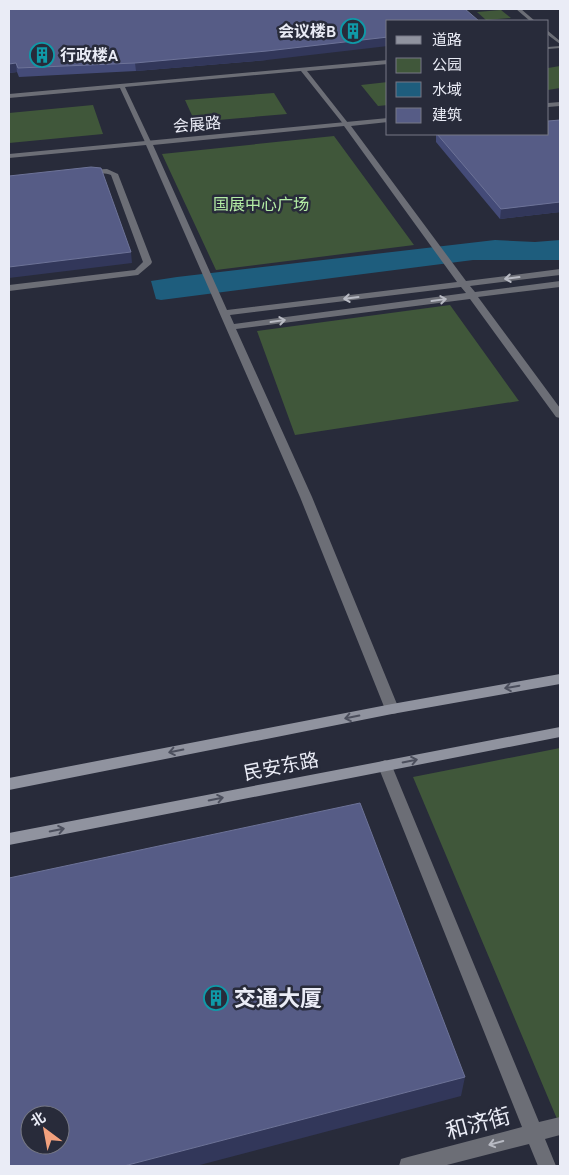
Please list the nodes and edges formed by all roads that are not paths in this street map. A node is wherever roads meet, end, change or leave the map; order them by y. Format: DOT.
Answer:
graph roads {
  1 [pos="518,9"];
  2 [pos="532,20"];
  3 [pos="549,34"];
  4 [pos="560,45"];
  5 [pos="386,62"];
  6 [pos="303,70"];
  7 [pos="122,87"];
  8 [pos="9,96"];
  9 [pos="386,120"];
  10 [pos="346,124"];
  11 [pos="148,142"];
  12 [pos="9,156"];
  13 [pos="81,172"];
  14 [pos="560,272"];
  15 [pos="464,284"];
  16 [pos="560,284"];
  17 [pos="9,288"];
  18 [pos="473,295"];
  19 [pos="223,313"];
  20 [pos="230,327"];
  21 [pos="560,415"];
  22 [pos="560,679"];
  23 [pos="392,709"];
  24 [pos="560,732"];
  25 [pos="385,766"];
  26 [pos="9,784"];
  27 [pos="9,839"];
  28 [pos="560,1126"];
  29 [pos="533,1133"];
  30 [pos="408,1166"];
  31 [pos="546,1166"];
  1 -- 2 [label="lane"];
  3 -- 4 [label="lane"];
  5 -- 6 [label="lane"];
  6 -- 7 [label="lane"];
  6 -- 10 [label="lane"];
  7 -- 8 [label="lane"];
  7 -- 11 [label="lane"];
  9 -- 10 [label="street, 会展路"];
  10 -- 11 [label="street, 会展路"];
  10 -- 15 [label="street"];
  11 -- 12 [label="street, 会展路"];
  11 -- 19 [label="street"];
  13 -- 17 [label="street"];
  14 -- 15 [label="street, one-way"];
  15 -- 18 [label="street"];
  15 -- 19 [label="street, one-way"];
  16 -- 18 [label="street"];
  20 -- 18 [label="street, one-way"];
  18 -- 21 [label="street"];
  19 -- 20 [label="street"];
  20 -- 23 [label="street"];
  22 -- 23 [label="main road, 民安东路, one-way"];
  23 -- 26 [label="main road, 民安东路, one-way"];
  25 -- 24 [label="main road, 民安东路, one-way"];
  27 -- 25 [label="main road, 民安东路, one-way"];
  25 -- 29 [label="street"];
  28 -- 29 [label="street, 和济街"];
  29 -- 30 [label="street, 和济街, one-way"];
  29 -- 31 [label="street"];
}
